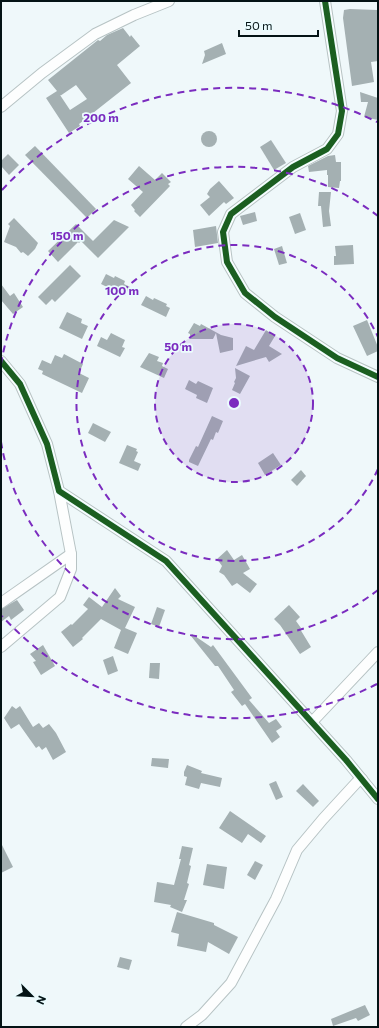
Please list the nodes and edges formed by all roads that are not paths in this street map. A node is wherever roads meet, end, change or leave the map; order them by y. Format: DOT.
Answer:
graph roads {
  1 [pos="169,1"];
  2 [pos="325,1"];
  3 [pos="1,107"];
  4 [pos="1,361"];
  5 [pos="378,377"];
  6 [pos="59,491"];
  7 [pos="71,554"];
  8 [pos="1,603"];
  9 [pos="1,647"];
  10 [pos="378,652"];
  11 [pos="312,722"];
  12 [pos="362,779"];
  13 [pos="378,798"];
  14 [pos="186,1027"];
  1 -- 3 [label="street"];
  2 -- 5 [label="street"];
  4 -- 6 [label="street"];
  6 -- 7 [label="street"];
  6 -- 11 [label="street"];
  7 -- 8 [label="street"];
  7 -- 9 [label="street"];
  10 -- 11 [label="street"];
  11 -- 12 [label="street"];
  12 -- 13 [label="street"];
  12 -- 14 [label="street"];
}
